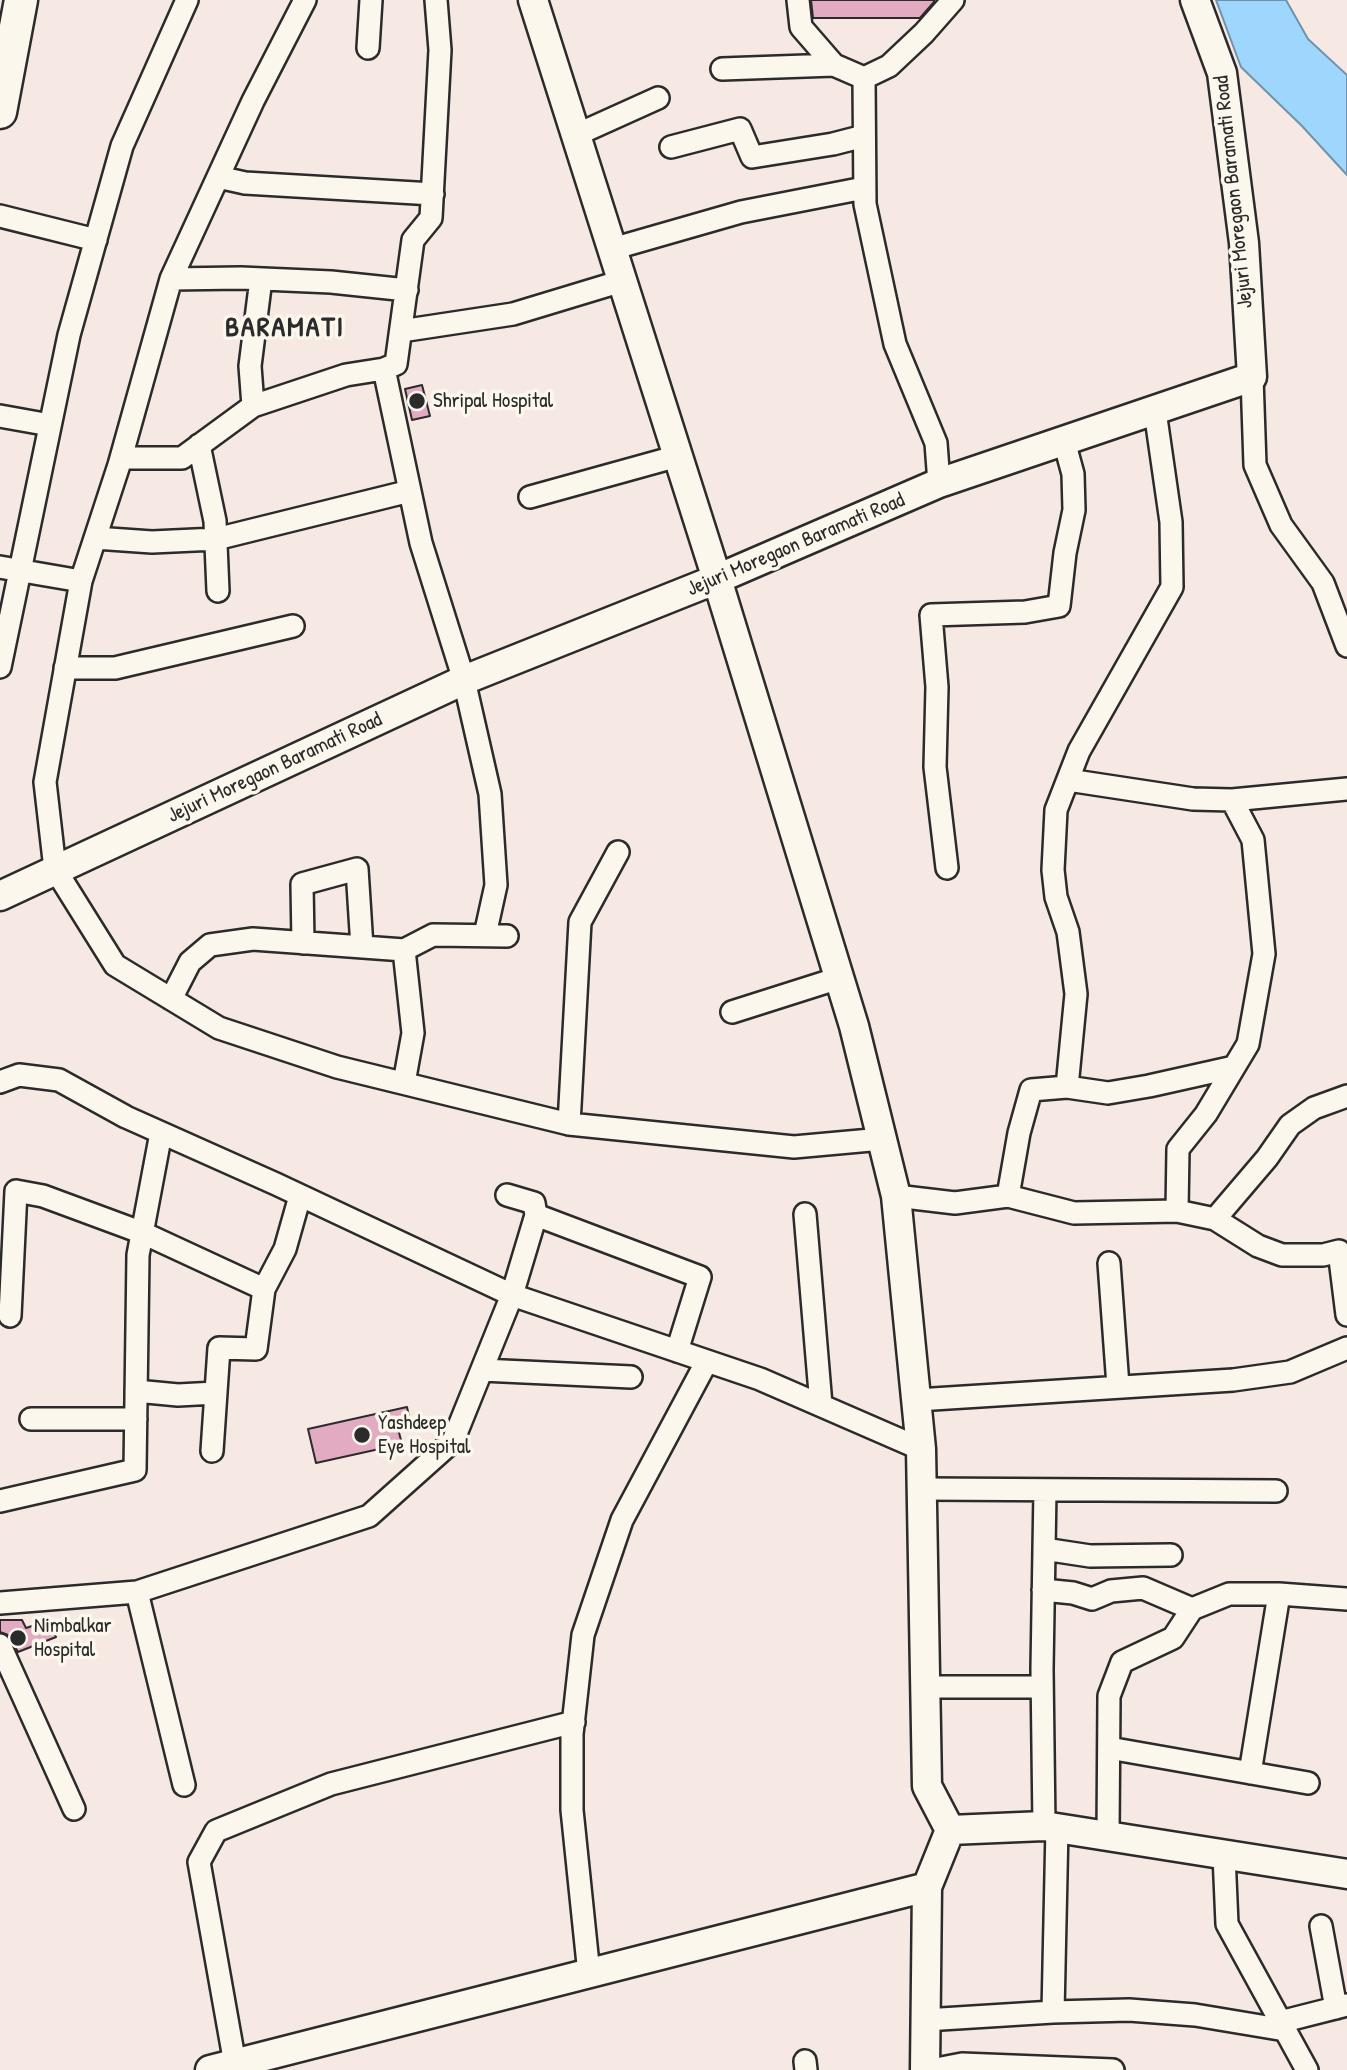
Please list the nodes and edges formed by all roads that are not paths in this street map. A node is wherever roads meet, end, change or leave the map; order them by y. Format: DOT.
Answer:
graph roads {
  1 [pos="21,0"];
  2 [pos="187,0"];
  3 [pos="305,0"];
  4 [pos="370,0"];
  5 [pos="436,0"];
  6 [pos="533,0"];
  7 [pos="798,0"];
  8 [pos="953,0"];
  9 [pos="1195,0"];
  10 [pos="368,48"];
  11 [pos="834,65"];
  12 [pos="722,69"];
  13 [pos="864,78"];
  14 [pos="658,98"];
  15 [pos="0,112"];
  16 [pos="576,135"];
  17 [pos="864,136"];
  18 [pos="671,147"];
  19 [pos="218,177"];
  20 [pos="864,188"];
  21 [pos="432,194"];
  22 [pos="0,216"];
  23 [pos="96,240"];
  24 [pos="612,249"];
  25 [pos="171,279"];
  26 [pos="261,279"];
  27 [pos="622,281"];
  28 [pos="407,290"];
  29 [pos="401,331"];
  30 [pos="384,369"];
  31 [pos="1252,377"];
  32 [pos="253,406"];
  33 [pos="1155,411"];
  34 [pos="0,416"];
  35 [pos="51,425"];
  36 [pos="1064,441"];
  37 [pos="199,445"];
  38 [pos="678,456"];
  39 [pos="121,458"];
  40 [pos="939,483"];
  41 [pos="410,491"];
  42 [pos="530,496"];
  43 [pos="95,538"];
  44 [pos="216,539"];
  45 [pos="0,567"];
  46 [pos="21,570"];
  47 [pos="717,579"];
  48 [pos="81,581"];
  49 [pos="218,591"];
  50 [pos="1338,597"];
  51 [pos="293,626"];
  52 [pos="1347,646"];
  53 [pos="0,667"];
  54 [pos="65,668"];
  55 [pos="464,680"];
  56 [pos="1068,780"];
  57 [pos="1347,789"];
  58 [pos="1232,800"];
  59 [pos="618,852"];
  60 [pos="947,867"];
  61 [pos="55,869"];
  62 [pos="0,896"];
  63 [pos="485,936"];
  64 [pos="507,936"];
  65 [pos="303,943"];
  66 [pos="362,947"];
  67 [pos="404,950"];
  68 [pos="839,978"];
  69 [pos="170,999"];
  70 [pos="732,1012"];
  71 [pos="1234,1067"];
  72 [pos="0,1082"];
  73 [pos="404,1083"];
  74 [pos="1066,1087"];
  75 [pos="1347,1096"];
  76 [pos="569,1124"];
  77 [pos="161,1133"];
  78 [pos="882,1139"];
  79 [pos="507,1195"];
  80 [pos="300,1196"];
  81 [pos="896,1196"];
  82 [pos="1008,1196"];
  83 [pos="1177,1211"];
  84 [pos="805,1214"];
  85 [pos="536,1215"];
  86 [pos="1215,1219"];
  87 [pos="143,1233"];
  88 [pos="1109,1263"];
  89 [pos="264,1289"];
  90 [pos="512,1295"];
  91 [pos="7,1308"];
  92 [pos="1347,1315"];
  93 [pos="1347,1348"];
  94 [pos="677,1351"];
  95 [pos="707,1361"];
  96 [pos="482,1370"];
  97 [pos="631,1377"];
  98 [pos="1118,1386"];
  99 [pos="136,1391"];
  100 [pos="216,1393"];
  101 [pos="917,1400"];
  102 [pos="821,1405"];
  103 [pos="31,1419"];
  104 [pos="136,1419"];
  105 [pos="921,1449"];
  106 [pos="212,1451"];
  107 [pos="922,1489"];
  108 [pos="1045,1490"];
  109 [pos="1276,1491"];
  110 [pos="0,1501"];
  111 [pos="1044,1549"];
  112 [pos="1171,1555"];
  113 [pos="1043,1590"];
  114 [pos="137,1592"];
  115 [pos="1279,1594"];
  116 [pos="1347,1599"];
  117 [pos="0,1603"];
  118 [pos="1192,1609"];
  119 [pos="0,1645"];
  120 [pos="926,1687"];
  121 [pos="1042,1687"];
  122 [pos="574,1722"];
  123 [pos="1109,1748"];
  124 [pos="1250,1773"];
  125 [pos="1308,1783"];
  126 [pos="184,1785"];
  127 [pos="74,1809"];
  128 [pos="1051,1827"];
  129 [pos="950,1830"];
  130 [pos="1108,1836"];
  131 [pos="1224,1854"];
  132 [pos="1347,1874"];
  133 [pos="927,1887"];
  134 [pos="1321,1926"];
  135 [pos="589,1973"];
  136 [pos="1342,2006"];
  137 [pos="1053,2012"];
  138 [pos="925,2020"];
  139 [pos="1282,2026"];
  140 [pos="222,2067"];
  141 [pos="925,2070"];
  142 [pos="931,2070"];
  143 [pos="1113,2070"];
  144 [pos="1307,2070"];
  1 -- 15 [label="main road"];
  2 -- 23 [label="street"];
  3 -- 19 [label="street"];
  4 -- 10 [label="street"];
  5 -- 21 [label="street"];
  6 -- 16 [label="street"];
  7 -- 11 [label="street"];
  8 -- 13 [label="street"];
  9 -- 31 [label="street, Jejuri Moregaon Baramati Road"];
  11 -- 12 [label="street"];
  11 -- 13 [label="street"];
  13 -- 17 [label="street"];
  14 -- 16 [label="street"];
  16 -- 24 [label="street"];
  17 -- 18 [label="street"];
  17 -- 20 [label="street"];
  19 -- 21 [label="street"];
  19 -- 25 [label="street"];
  20 -- 24 [label="street"];
  20 -- 40 [label="street"];
  21 -- 28 [label="street"];
  22 -- 23 [label="street"];
  23 -- 35 [label="street"];
  24 -- 27 [label="street"];
  25 -- 26 [label="street"];
  25 -- 39 [label="street"];
  26 -- 28 [label="street"];
  26 -- 32 [label="street"];
  27 -- 29 [label="street"];
  27 -- 38 [label="street"];
  28 -- 29 [label="street"];
  29 -- 30 [label="street"];
  30 -- 32 [label="street"];
  30 -- 41 [label="street"];
  31 -- 33 [label="street, Jejuri Moregaon Baramati Road"];
  31 -- 50 [label="street"];
  32 -- 37 [label="street"];
  33 -- 36 [label="street, Jejuri Moregaon Baramati Road"];
  33 -- 56 [label="street"];
  34 -- 35 [label="street"];
  35 -- 46 [label="street"];
  36 -- 40 [label="street, Jejuri Moregaon Baramati Road"];
  36 -- 60 [label="street"];
  37 -- 39 [label="street"];
  37 -- 44 [label="street"];
  38 -- 42 [label="street"];
  38 -- 47 [label="street"];
  39 -- 43 [label="street"];
  40 -- 47 [label="street, Jejuri Moregaon Baramati Road"];
  41 -- 44 [label="street"];
  41 -- 55 [label="street"];
  43 -- 44 [label="street"];
  43 -- 48 [label="street"];
  44 -- 49 [label="street"];
  45 -- 46 [label="street"];
  46 -- 48 [label="street"];
  46 -- 53 [label="street"];
  47 -- 55 [label="street, Jejuri Moregaon Baramati Road"];
  47 -- 68 [label="street"];
  48 -- 54 [label="street"];
  50 -- 52 [label="street"];
  51 -- 54 [label="street"];
  54 -- 61 [label="street"];
  55 -- 61 [label="street, Jejuri Moregaon Baramati Road"];
  55 -- 63 [label="street"];
  56 -- 58 [label="street"];
  56 -- 74 [label="street"];
  57 -- 58 [label="street"];
  58 -- 71 [label="street"];
  59 -- 76 [label="street"];
  61 -- 62 [label="street, Jejuri Moregaon Baramati Road"];
  61 -- 69 [label="street"];
  63 -- 64 [label="street"];
  63 -- 67 [label="street"];
  65 -- 66 [label="street"];
  65 -- 66 [label="street"];
  65 -- 69 [label="street"];
  66 -- 67 [label="street"];
  67 -- 73 [label="street"];
  68 -- 70 [label="street"];
  68 -- 78 [label="street"];
  69 -- 73 [label="street"];
  71 -- 74 [label="street"];
  71 -- 83 [label="street"];
  72 -- 77 [label="street"];
  73 -- 76 [label="street"];
  74 -- 82 [label="street"];
  75 -- 86 [label="street"];
  76 -- 78 [label="street"];
  77 -- 80 [label="street"];
  77 -- 87 [label="street"];
  78 -- 81 [label="street"];
  79 -- 85 [label="street"];
  80 -- 89 [label="street"];
  80 -- 90 [label="street"];
  81 -- 82 [label="street"];
  81 -- 101 [label="street"];
  82 -- 83 [label="street"];
  83 -- 86 [label="street"];
  84 -- 102 [label="street"];
  85 -- 90 [label="street"];
  85 -- 94 [label="street"];
  86 -- 92 [label="street"];
  87 -- 89 [label="street"];
  87 -- 91 [label="street"];
  87 -- 99 [label="street"];
  88 -- 98 [label="street"];
  89 -- 100 [label="street"];
  90 -- 94 [label="street"];
  90 -- 96 [label="street"];
  93 -- 98 [label="street"];
  94 -- 95 [label="street"];
  95 -- 102 [label="street"];
  95 -- 122 [label="street"];
  96 -- 97 [label="street"];
  96 -- 114 [label="street"];
  98 -- 101 [label="street"];
  99 -- 100 [label="street"];
  99 -- 104 [label="street"];
  100 -- 106 [label="street"];
  101 -- 105 [label="street"];
  102 -- 105 [label="street"];
  103 -- 104 [label="street"];
  104 -- 110 [label="street"];
  105 -- 107 [label="street"];
  107 -- 108 [label="street"];
  107 -- 120 [label="street"];
  108 -- 109 [label="street"];
  108 -- 111 [label="street"];
  111 -- 112 [label="street"];
  111 -- 113 [label="street"];
  113 -- 118 [label="street"];
  113 -- 121 [label="street"];
  114 -- 117 [label="street"];
  114 -- 126 [label="street"];
  115 -- 116 [label="street"];
  115 -- 118 [label="street"];
  115 -- 124 [label="street"];
  118 -- 123 [label="street"];
  119 -- 127 [label="street"];
  120 -- 121 [label="street"];
  120 -- 129 [label="street"];
  121 -- 128 [label="street"];
  122 -- 135 [label="street"];
  122 -- 140 [label="street"];
  123 -- 124 [label="street"];
  123 -- 130 [label="street"];
  124 -- 125 [label="street"];
  128 -- 129 [label="street"];
  128 -- 130 [label="street"];
  128 -- 137 [label="street"];
  129 -- 133 [label="street"];
  130 -- 131 [label="street"];
  131 -- 132 [label="street"];
  131 -- 139 [label="street"];
  133 -- 135 [label="street"];
  133 -- 138 [label="street"];
  134 -- 136 [label="street"];
  135 -- 140 [label="street"];
  136 -- 139 [label="street"];
  137 -- 138 [label="street"];
  137 -- 139 [label="street"];
  138 -- 141 [label="street"];
  139 -- 144 [label="street"];
  142 -- 143 [label="street"];
}
